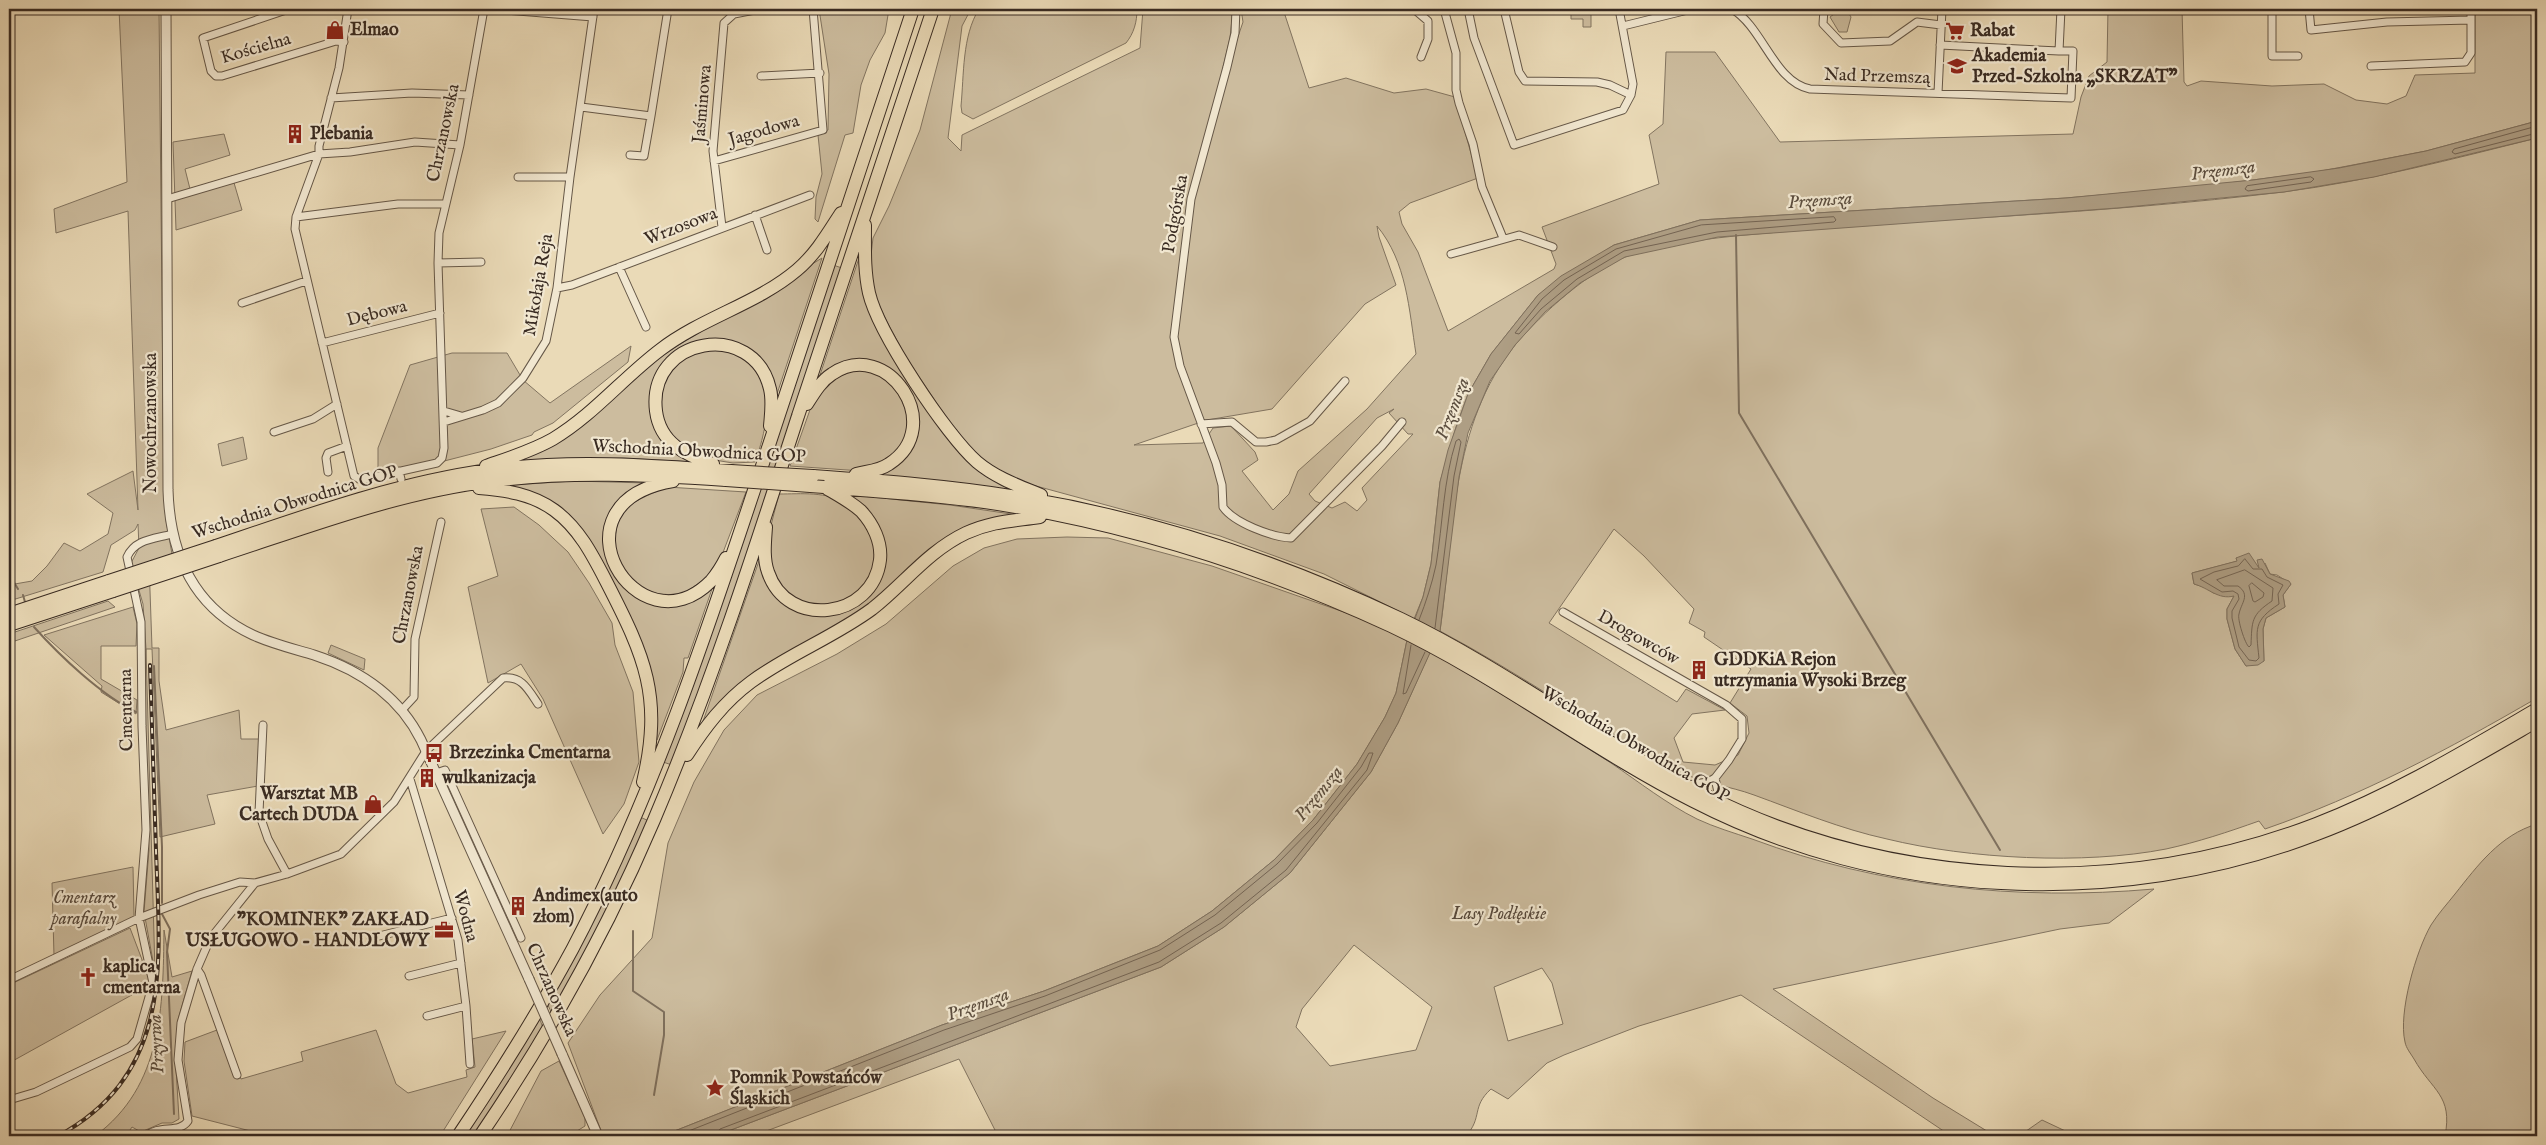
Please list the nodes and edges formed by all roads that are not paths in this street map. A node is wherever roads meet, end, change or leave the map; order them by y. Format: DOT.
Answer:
graph roads {
  1 [pos="166,9"];
  2 [pos="289,9"];
  3 [pos="348,9"];
  4 [pos="484,9"];
  5 [pos="491,9"];
  6 [pos="594,9"];
  7 [pos="668,9"];
  8 [pos="760,9"];
  9 [pos="813,9"];
  10 [pos="914,9"];
  11 [pos="933,9"];
  12 [pos="1236,9"];
  13 [pos="1414,9"];
  14 [pos="1444,9"];
  15 [pos="1468,9"];
  16 [pos="1504,9"];
  17 [pos="1619,9"];
  18 [pos="1692,9"];
  19 [pos="1732,9"];
  20 [pos="1824,9"];
  21 [pos="1942,9"];
  22 [pos="2062,9"];
  23 [pos="2272,9"];
  24 [pos="2309,9"];
  25 [pos="2471,9"];
  26 [pos="593,18"];
  27 [pos="2471,20"];
  28 [pos="1941,25"];
  29 [pos="1623,26"];
  30 [pos="344,42"];
  31 [pos="1940,45"];
  32 [pos="2059,51"];
  33 [pos="2298,56"];
  34 [pos="1421,57"];
  35 [pos="2371,66"];
  36 [pos="820,73"];
  37 [pos="761,76"];
  38 [pos="1938,93"];
  39 [pos="469,95"];
  40 [pos="1631,95"];
  41 [pos="331,98"];
  42 [pos="581,107"];
  43 [pos="651,116"];
  44 [pos="460,146"];
  45 [pos="319,154"];
  46 [pos="630,155"];
  47 [pos="714,161"];
  48 [pos="518,177"];
  49 [pos="570,177"];
  50 [pos="810,194"];
  51 [pos="850,199"];
  52 [pos="167,200"];
  53 [pos="445,204"];
  54 [pos="866,212"];
  55 [pos="755,215"];
  56 [pos="296,217"];
  57 [pos="722,227"];
  58 [pos="1503,238"];
  59 [pos="1553,247"];
  60 [pos="767,250"];
  61 [pos="1451,254"];
  62 [pos="481,262"];
  63 [pos="438,263"];
  64 [pos="619,267"];
  65 [pos="306,281"];
  66 [pos="557,288"];
  67 [pos="242,303"];
  68 [pos="440,313"];
  69 [pos="646,327"];
  70 [pos="322,343"];
  71 [pos="1345,381"];
  72 [pos="337,404"];
  73 [pos="444,411"];
  74 [pos="461,416"];
  75 [pos="798,418"];
  76 [pos="444,422"];
  77 [pos="1402,422"];
  78 [pos="1201,424"];
  79 [pos="274,432"];
  80 [pos="347,446"];
  81 [pos="767,452"];
  82 [pos="399,471"];
  83 [pos="328,472"];
  84 [pos="729,475"];
  85 [pos="691,478"];
  86 [pos="842,478"];
  87 [pos="401,479"];
  88 [pos="457,481"];
  89 [pos="824,487"];
  90 [pos="769,505"];
  91 [pos="1053,509"];
  92 [pos="441,522"];
  93 [pos="172,534"];
  94 [pos="737,542"];
  95 [pos="111,586"];
  96 [pos="1563,612"];
  97 [pos="9,614"];
  98 [pos="9,625"];
  99 [pos="1491,674"];
  100 [pos="538,704"];
  101 [pos="2537,709"];
  102 [pos="402,710"];
  103 [pos="2537,721"];
  104 [pos="263,725"];
  105 [pos="426,751"];
  106 [pos="440,771"];
  107 [pos="1715,778"];
  108 [pos="410,779"];
  109 [pos="671,780"];
  110 [pos="1685,786"];
  111 [pos="1721,803"];
  112 [pos="634,819"];
  113 [pos="287,874"];
  114 [pos="255,883"];
  115 [pos="140,918"];
  116 [pos="452,918"];
  117 [pos="371,938"];
  118 [pos="521,938"];
  119 [pos="461,963"];
  120 [pos="197,969"];
  121 [pos="409,976"];
  122 [pos="9,980"];
  123 [pos="466,1006"];
  124 [pos="427,1016"];
  125 [pos="470,1064"];
  126 [pos="237,1075"];
  127 [pos="9,1100"];
  128 [pos="146,1136"];
  129 [pos="458,1136"];
  130 [pos="480,1136"];
  131 [pos="598,1136"];
  1 -- 52 [label="street, Nowochrzanowska"];
  2 -- 30 [label="street, Kościelna"];
  3 -- 30 [label="street"];
  4 -- 39 [label="street, Chrzanowska"];
  5 -- 26 [label="street"];
  6 -- 26 [label="street, Mikołaja Reja"];
  7 -- 43 [label="street"];
  8 -- 47 [label="street, Jaśminowa"];
  9 -- 36 [label="street"];
  10 -- 51 [label="highway"];
  11 -- 54 [label="highway"];
  12 -- 78 [label="street, Podgórska"];
  13 -- 34 [label="street"];
  14 -- 58 [label="street"];
  15 -- 40 [label="street"];
  16 -- 40 [label="street"];
  17 -- 29 [label="street"];
  18 -- 29 [label="street"];
  19 -- 38 [label="street, Nad Przemszą"];
  20 -- 28 [label="street"];
  21 -- 28 [label="street"];
  22 -- 32 [label="street"];
  23 -- 33 [label="street"];
  24 -- 27 [label="street"];
  25 -- 27 [label="street"];
  26 -- 42 [label="street, Mikołaja Reja"];
  27 -- 35 [label="street"];
  28 -- 31 [label="street"];
  29 -- 40 [label="street"];
  30 -- 41 [label="street"];
  31 -- 32 [label="street"];
  31 -- 38 [label="street"];
  32 -- 38 [label="street, Nad Przemszą"];
  36 -- 37 [label="street"];
  36 -- 47 [label="street, Jagodowa"];
  39 -- 41 [label="street"];
  39 -- 44 [label="street, Chrzanowska"];
  41 -- 45 [label="street"];
  42 -- 43 [label="street"];
  42 -- 49 [label="street, Mikołaja Reja"];
  43 -- 46 [label="street"];
  44 -- 45 [label="street"];
  44 -- 53 [label="street, Chrzanowska"];
  45 -- 52 [label="street"];
  45 -- 56 [label="street"];
  47 -- 57 [label="street, Jaśminowa"];
  48 -- 49 [label="street"];
  49 -- 66 [label="street, Mikołaja Reja"];
  50 -- 55 [label="street, Wrzosowa"];
  51 -- 81 [label="highway"];
  51 -- 88 [label="highway"];
  52 -- 93 [label="street, Nowochrzanowska"];
  53 -- 56 [label="street"];
  53 -- 63 [label="street, Chrzanowska"];
  54 -- 75 [label="highway"];
  54 -- 91 [label="highway"];
  55 -- 57 [label="street, Wrzosowa"];
  55 -- 60 [label="street"];
  56 -- 65 [label="street"];
  57 -- 64 [label="street, Wrzosowa"];
  58 -- 59 [label="street"];
  58 -- 61 [label="street"];
  62 -- 63 [label="street"];
  63 -- 68 [label="street, Chrzanowska"];
  64 -- 66 [label="street, Wrzosowa"];
  64 -- 69 [label="street"];
  65 -- 67 [label="street"];
  65 -- 70 [label="street"];
  66 -- 74 [label="street, Mikołaja Reja"];
  68 -- 70 [label="street, Dębowa"];
  68 -- 73 [label="street, Chrzanowska"];
  70 -- 72 [label="street"];
  71 -- 78 [label="street"];
  72 -- 79 [label="street"];
  72 -- 80 [label="street"];
  73 -- 74 [label="street"];
  73 -- 76 [label="street, Chrzanowska"];
  74 -- 76 [label="street, Mikołaja Reja"];
  75 -- 86 [label="highway"];
  75 -- 90 [label="highway"];
  76 -- 82 [label="street, Chrzanowska"];
  77 -- 78 [label="street, Podgórska"];
  80 -- 82 [label="street"];
  80 -- 83 [label="street"];
  81 -- 84 [label="highway"];
  81 -- 94 [label="highway"];
  82 -- 87 [label="street"];
  84 -- 85 [label="highway, Wschodnia Obwodnica GOP"];
  84 -- 86 [label="highway, Wschodnia Obwodnica GOP, bridge"];
  84 -- 88 [label="highway, Wschodnia Obwodnica GOP"];
  84 -- 89 [label="highway, Wschodnia Obwodnica GOP, bridge"];
  85 -- 88 [label="highway, Wschodnia Obwodnica GOP"];
  85 -- 94 [label="highway"];
  86 -- 91 [label="highway, Wschodnia Obwodnica GOP"];
  88 -- 95 [label="highway, Wschodnia Obwodnica GOP, bridge"];
  88 -- 112 [label="highway"];
  89 -- 90 [label="highway"];
  89 -- 91 [label="highway, Wschodnia Obwodnica GOP"];
  90 -- 109 [label="highway"];
  91 -- 99 [label="highway, Wschodnia Obwodnica GOP"];
  91 -- 109 [label="highway"];
  92 -- 102 [label="street, Chrzanowska"];
  93 -- 102 [label="street, Nowochrzanowska"];
  93 -- 115 [label="street, Cmentarna"];
  94 -- 112 [label="highway"];
  95 -- 97 [label="highway, Wschodnia Obwodnica GOP"];
  95 -- 98 [label="highway, Wschodnia Obwodnica GOP"];
  96 -- 107 [label="street, Drogowców"];
  99 -- 103 [label="highway, Wschodnia Obwodnica GOP"];
  99 -- 110 [label="highway, Wschodnia Obwodnica GOP"];
  100 -- 105 [label="street"];
  101 -- 111 [label="highway, Wschodnia Obwodnica GOP"];
  102 -- 105 [label="street, Chrzanowska"];
  104 -- 113 [label="street"];
  105 -- 106 [label="street, Chrzanowska"];
  105 -- 108 [label="street"];
  106 -- 118 [label="street, Chrzanowska"];
  106 -- 131 [label="street, Chrzanowska, bridge"];
  107 -- 110 [label="street"];
  107 -- 111 [label="street"];
  108 -- 113 [label="street"];
  108 -- 116 [label="street, Wodna"];
  109 -- 130 [label="highway"];
  110 -- 111 [label="highway, Wschodnia Obwodnica GOP"];
  112 -- 129 [label="highway"];
  113 -- 114 [label="street"];
  114 -- 115 [label="street"];
  114 -- 120 [label="street"];
  115 -- 122 [label="street"];
  115 -- 127 [label="street, Cmentarna"];
  116 -- 117 [label="street"];
  116 -- 119 [label="street, Wodna"];
  119 -- 121 [label="street"];
  119 -- 123 [label="street, Wodna"];
  120 -- 126 [label="street"];
  120 -- 128 [label="street"];
  123 -- 124 [label="street"];
  123 -- 125 [label="street, Wodna"];
}
